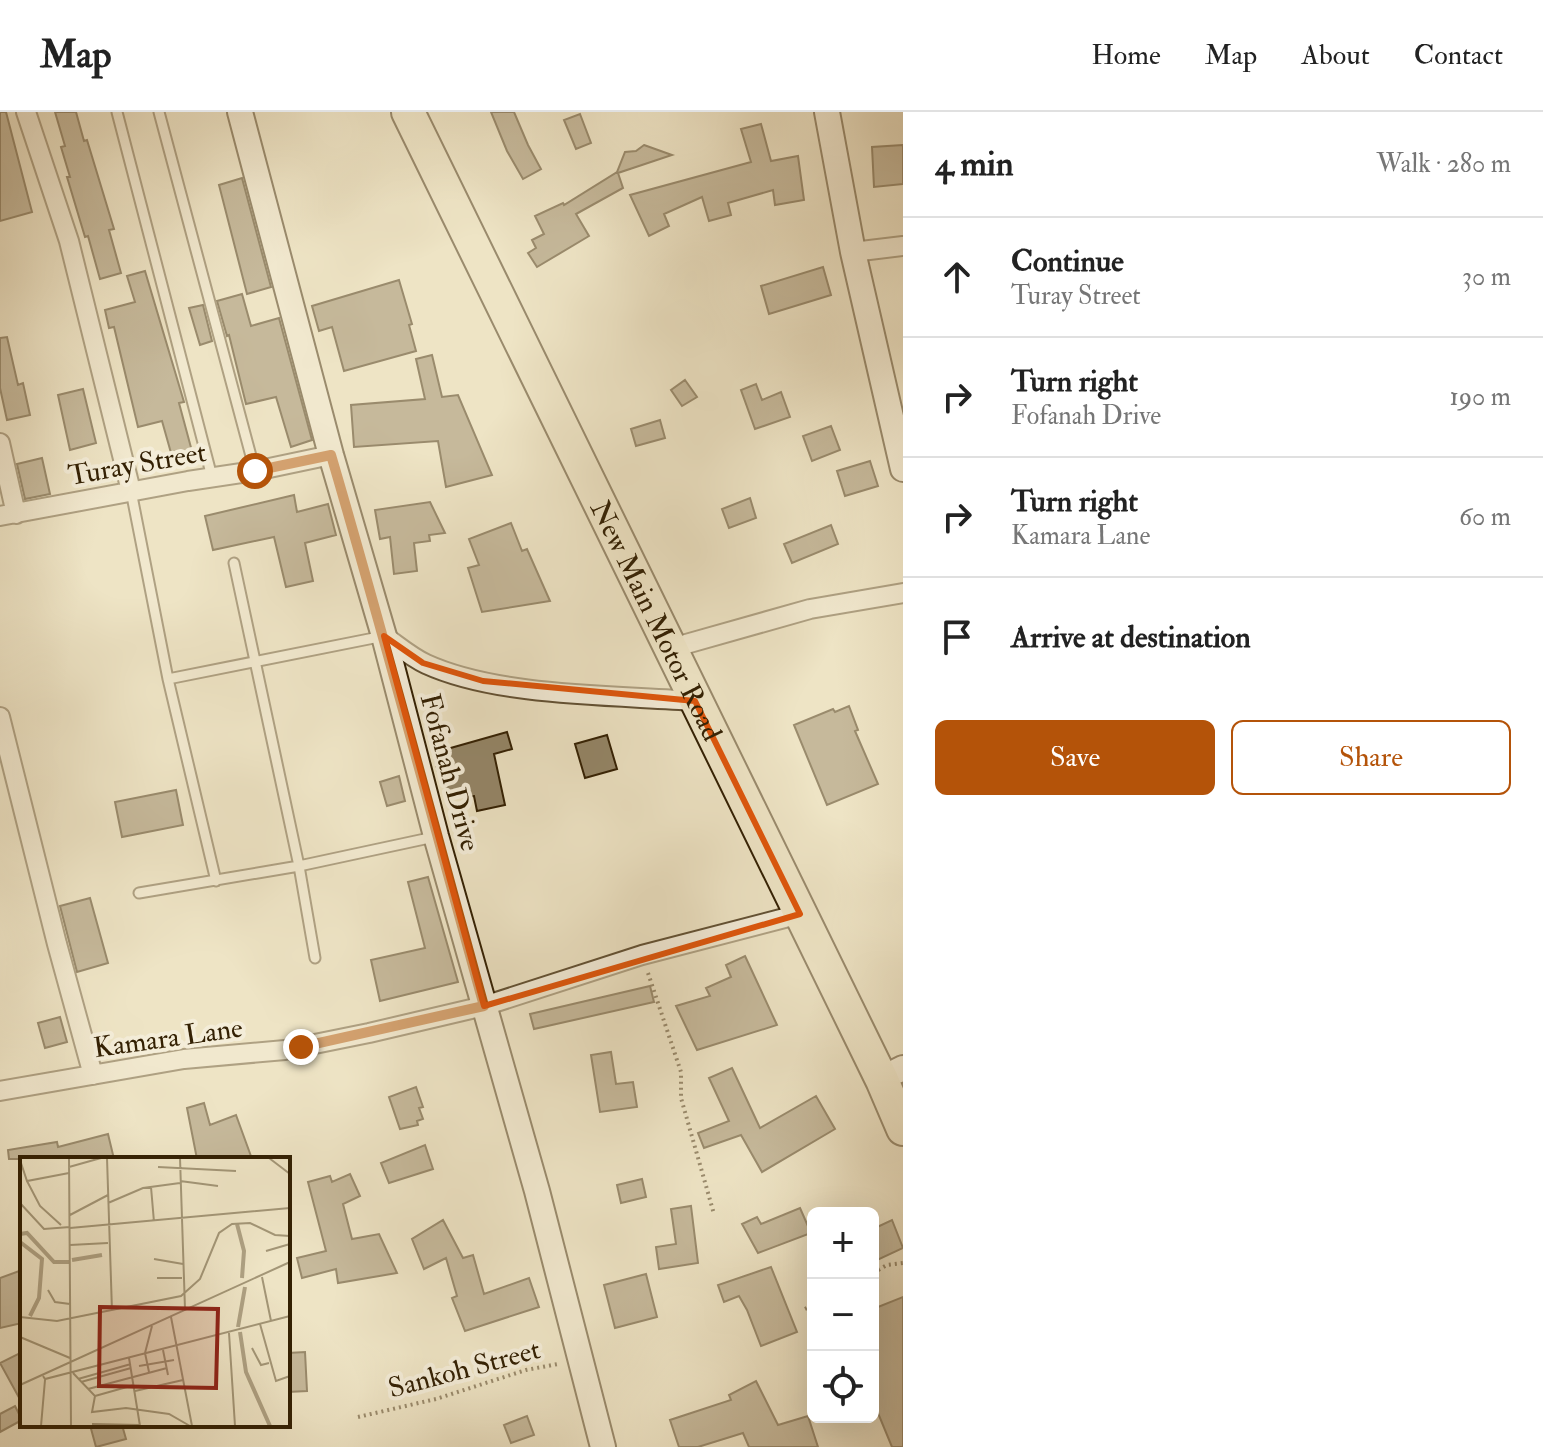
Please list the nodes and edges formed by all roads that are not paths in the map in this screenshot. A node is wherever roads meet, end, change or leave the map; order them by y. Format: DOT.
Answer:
graph roads {
  1 [pos="26,112"];
  2 [pos="117,112"];
  3 [pos="159,112"];
  4 [pos="240,112"];
  5 [pos="408,112"];
  6 [pos="430,112"];
  7 [pos="827,112"];
  8 [pos="903,246"];
  9 [pos="853,252"];
  10 [pos="0,443"];
  11 [pos="331,455"];
  12 [pos="903,469"];
  13 [pos="255,471"];
  14 [pos="212,477"];
  15 [pos="131,491"];
  16 [pos="8,515"];
  17 [pos="234,563"];
  18 [pos="903,593"];
  19 [pos="384,636"];
  20 [pos="686,644"];
  21 [pos="254,662"];
  22 [pos="168,679"];
  23 [pos="695,701"];
  24 [pos="0,717"];
  25 [pos="436,836"];
  26 [pos="299,866"];
  27 [pos="216,881"];
  28 [pos="139,893"];
  29 [pos="800,914"];
  30 [pos="315,958"];
  31 [pos="484,1006"];
  32 [pos="93,1075"];
  33 [pos="901,1075"];
  34 [pos="0,1091"];
  35 [pos="903,1129"];
  36 [pos="603,1447"];
  1 -- 15 [label="street"];
  2 -- 14 [label="lane"];
  3 -- 13 [label="lane"];
  4 -- 11 [label="street, Fofanah Drive"];
  5 -- 23 [label="highway, New Main Motor Road"];
  6 -- 20 [label="highway, New Main Motor Road"];
  7 -- 9 [label="street"];
  8 -- 9 [label="street"];
  9 -- 12 [label="street"];
  10 -- 16 [label="street"];
  11 -- 13 [label="street, Turay Street"];
  11 -- 19 [label="street, Fofanah Drive"];
  13 -- 14 [label="street, Turay Street"];
  14 -- 15 [label="street, Turay Street"];
  15 -- 16 [label="street, Turay Street"];
  15 -- 22 [label="lane"];
  17 -- 21 [label="lane"];
  18 -- 20 [label="street"];
  19 -- 21 [label="lane"];
  19 -- 23 [label="street"];
  19 -- 25 [label="street, Fofanah Drive"];
  20 -- 33 [label="highway, New Main Motor Road"];
  21 -- 22 [label="lane"];
  21 -- 26 [label="lane"];
  22 -- 27 [label="lane"];
  23 -- 29 [label="highway, New Main Motor Road"];
  24 -- 32 [label="street"];
  25 -- 26 [label="lane"];
  25 -- 31 [label="street, Fofanah Drive"];
  26 -- 27 [label="lane"];
  26 -- 30 [label="lane"];
  27 -- 28 [label="lane"];
  29 -- 31 [label="street, Kamara Lane"];
  29 -- 35 [label="highway, New Main Motor Road"];
  31 -- 32 [label="street, Kamara Lane"];
  31 -- 36 [label="street, Fofanah Drive"];
  32 -- 34 [label="street, Kamara Lane"];
}
